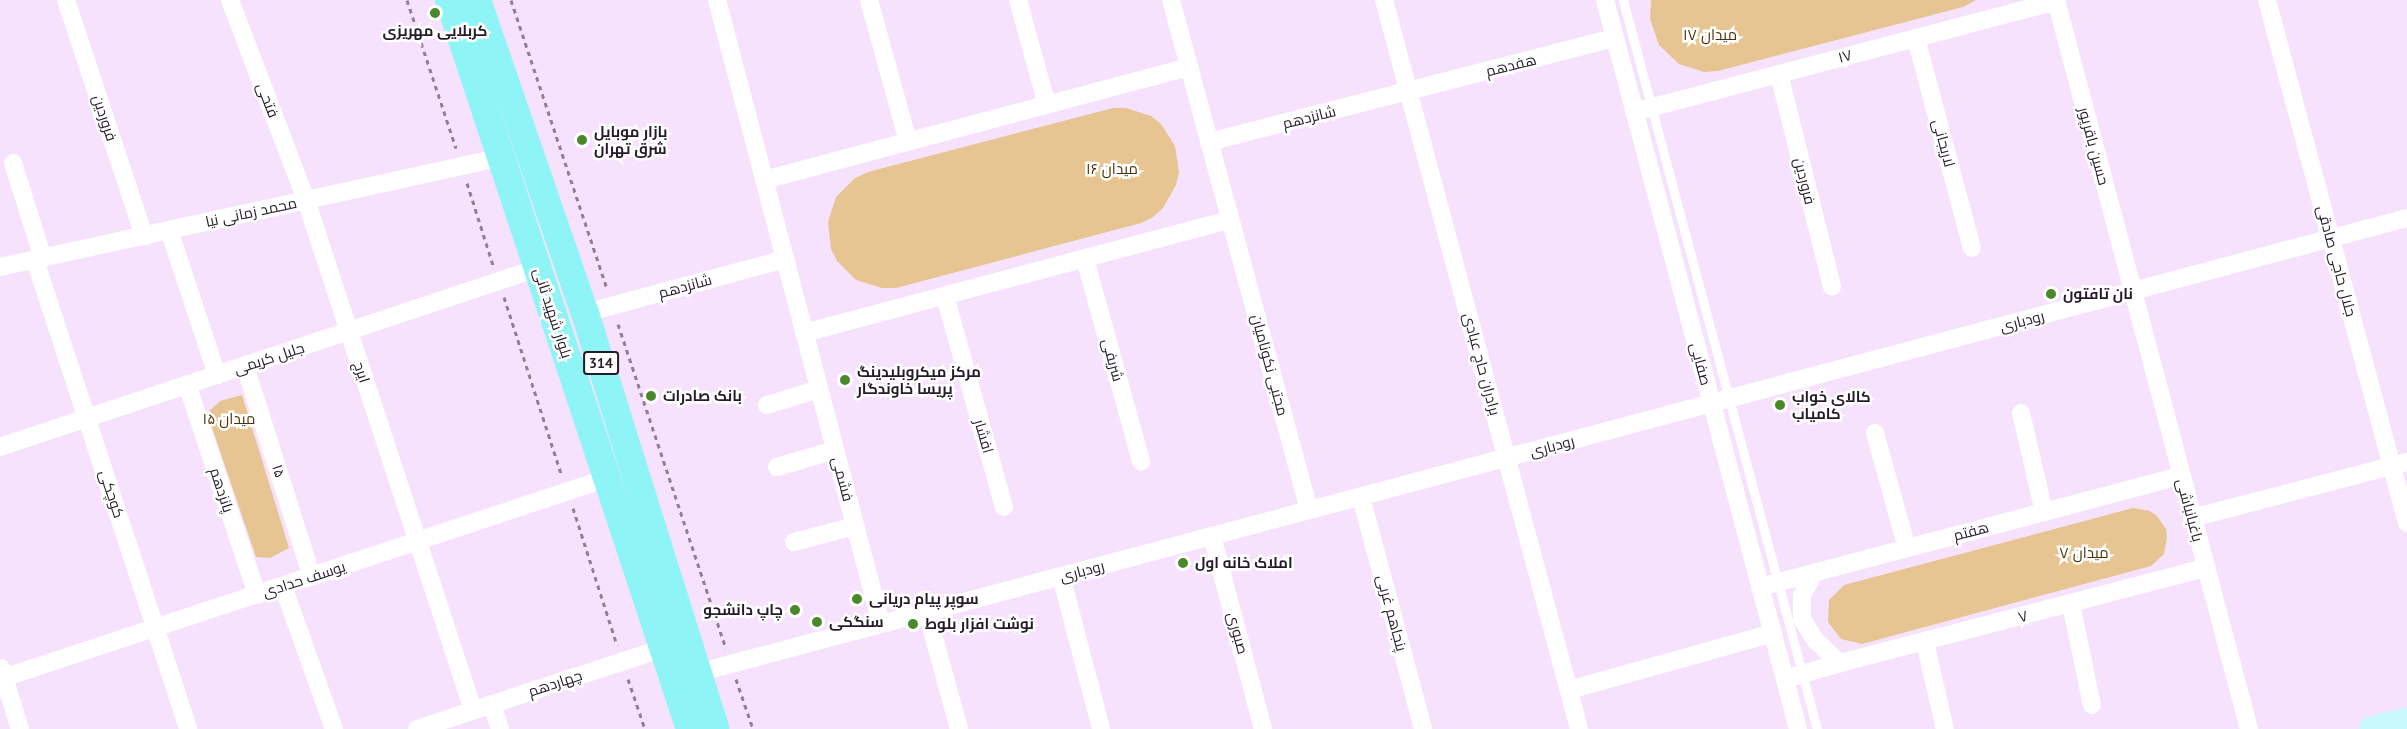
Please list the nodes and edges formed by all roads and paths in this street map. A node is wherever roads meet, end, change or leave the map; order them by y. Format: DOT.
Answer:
graph roads {
  1 [pos="66,0"];
  2 [pos="230,0"];
  3 [pos="407,0"];
  4 [pos="449,0"];
  5 [pos="477,0"];
  6 [pos="511,0"];
  7 [pos="717,0"];
  8 [pos="869,0"];
  9 [pos="1018,0"];
  10 [pos="1171,0"];
  11 [pos="1384,0"];
  12 [pos="1605,0"];
  13 [pos="1623,0"];
  14 [pos="2056,0"];
  15 [pos="2267,0"];
  16 [pos="1615,38"];
  17 [pos="1916,38"];
  18 [pos="1189,67"];
  19 [pos="1779,74"];
  20 [pos="1408,91"];
  21 [pos="1047,105"];
  22 [pos="1653,107"];
  23 [pos="1634,112"];
  24 [pos="908,142"];
  25 [pos="1209,142"];
  26 [pos="503,158"];
  27 [pos="13,163"];
  28 [pos="461,166"];
  29 [pos="764,180"];
  30 [pos="306,201"];
  31 [pos="2407,219"];
  32 [pos="1230,220"];
  33 [pos="169,230"];
  34 [pos="144,236"];
  35 [pos="2331,239"];
  36 [pos="1972,248"];
  37 [pos="39,259"];
  38 [pos="785,259"];
  39 [pos="1085,259"];
  40 [pos="0,267"];
  41 [pos="538,268"];
  42 [pos="499,281"];
  43 [pos="1832,287"];
  44 [pos="2132,292"];
  45 [pos="945,296"];
  46 [pos="612,306"];
  47 [pos="585,313"];
  48 [pos="349,331"];
  49 [pos="804,333"];
  50 [pos="245,366"];
  51 [pos="217,375"];
  52 [pos="188,384"];
  53 [pos="819,389"];
  54 [pos="1720,401"];
  55 [pos="767,405"];
  56 [pos="2021,413"];
  57 [pos="87,418"];
  58 [pos="618,419"];
  59 [pos="592,430"];
  60 [pos="1875,433"];
  61 [pos="0,447"];
  62 [pos="835,450"];
  63 [pos="1507,458"];
  64 [pos="1141,461"];
  65 [pos="2399,464"];
  66 [pos="777,467"];
  67 [pos="2181,476"];
  68 [pos="608,478"];
  69 [pos="567,492"];
  70 [pos="1361,497"];
  71 [pos="1004,507"];
  72 [pos="1309,510"];
  73 [pos="2044,512"];
  74 [pos="2192,518"];
  75 [pos="2407,523"];
  76 [pos="855,526"];
  77 [pos="1212,536"];
  78 [pos="794,542"];
  79 [pos="418,543"];
  80 [pos="1907,548"];
  81 [pos="2206,568"];
  82 [pos="1814,573"];
  83 [pos="1061,576"];
  84 [pos="312,577"];
  85 [pos="1780,582"];
  86 [pos="283,586"];
  87 [pos="1760,587"];
  88 [pos="256,595"];
  89 [pos="2071,603"];
  90 [pos="927,612"];
  91 [pos="881,624"];
  92 [pos="155,627"];
  93 [pos="1773,633"];
  94 [pos="1924,642"];
  95 [pos="663,648"];
  96 [pos="622,661"];
  97 [pos="1840,663"];
  98 [pos="731,664"];
  99 [pos="697,673"];
  100 [pos="1,674"];
  101 [pos="1804,674"];
  102 [pos="1785,679"];
  103 [pos="1569,690"];
  104 [pos="492,704"];
  105 [pos="2092,705"];
  106 [pos="473,710"];
  107 [pos="2407,720"];
  108 [pos="449,724"];
  109 [pos="20,729"];
  110 [pos="188,729"];
  111 [pos="334,729"];
  112 [pos="417,729"];
  113 [pos="500,729"];
  114 [pos="645,729"];
  115 [pos="690,729"];
  116 [pos="715,729"];
  117 [pos="753,729"];
  118 [pos="959,729"];
  119 [pos="1101,729"];
  120 [pos="1263,729"];
  121 [pos="1423,729"];
  122 [pos="1579,729"];
  123 [pos="1798,729"];
  124 [pos="1817,729"];
  125 [pos="1945,729"];
  126 [pos="2248,729"];
  127 [pos="2372,729"];
  1 -- 34 [label="street, فروردین"];
  2 -- 30 [label="street, فتحی"];
  3 -- 28 [label="path"];
  4 -- 26 [label="main road, بلوار شهید ثانی / 314"];
  5 -- 47 [label="main road, بلوار شهید ثانی / 314"];
  6 -- 46 [label="path"];
  7 -- 29 [label="street"];
  8 -- 24 [label="street"];
  9 -- 21 [label="street"];
  10 -- 18 [label="street"];
  11 -- 20 [label="street, برادران حاج عبادی"];
  12 -- 16 [label="street, صفایی"];
  13 -- 22 [label="lane"];
  14 -- 17 [label="street, ۱۷"];
  14 -- 44 [label="street, حسین باقرپور"];
  15 -- 35 [label="street, جلال حاجی صادقی"];
  16 -- 20 [label="street, هفدهم"];
  16 -- 23 [label="street, صفایی"];
  17 -- 19 [label="street, ۱۷"];
  17 -- 36 [label="street, لاریجانی"];
  18 -- 21 [label="street"];
  18 -- 25 [label="street"];
  19 -- 22 [label="street, ۱۷"];
  19 -- 43 [label="street, فروردین"];
  20 -- 25 [label="street, شانزدهم"];
  20 -- 63 [label="street, برادران حاج عبادی"];
  21 -- 24 [label="street"];
  22 -- 23 [label="street, ۱۷"];
  22 -- 54 [label="lane"];
  23 -- 54 [label="street, صفایی"];
  24 -- 29 [label="street"];
  25 -- 32 [label="street"];
  26 -- 28 [label="street, محمد زمانی نیا"];
  26 -- 41 [label="main road, بلوار شهید ثانی / 314"];
  27 -- 37 [label="street, کوچکی"];
  28 -- 30 [label="street, محمد زمانی نیا"];
  28 -- 42 [label="path"];
  29 -- 38 [label="street"];
  30 -- 33 [label="street, محمد زمانی نیا"];
  30 -- 48 [label="street, ایرج"];
  31 -- 35 [label="street, رودباری"];
  32 -- 39 [label="street"];
  32 -- 72 [label="street, مجتبی نکونامیان"];
  33 -- 34 [label="street, محمد زمانی نیا"];
  33 -- 51 [label="street"];
  34 -- 37 [label="street, محمد زمانی نیا"];
  35 -- 44 [label="street, رودباری"];
  35 -- 65 [label="street, جلال حاجی صادقی"];
  37 -- 40 [label="street, محمد زمانی نیا"];
  37 -- 57 [label="street, کوچکی"];
  38 -- 46 [label="street, شانزدهم"];
  38 -- 49 [label="street"];
  39 -- 45 [label="street"];
  39 -- 64 [label="street, شریفی"];
  41 -- 42 [label="street, جلیل کریمی"];
  41 -- 59 [label="main road, بلوار شهید ثانی / 314"];
  42 -- 48 [label="street, جلیل کریمی"];
  42 -- 69 [label="path"];
  44 -- 54 [label="street, رودباری"];
  44 -- 67 [label="street, باغبانباشی"];
  45 -- 49 [label="street"];
  45 -- 71 [label="street, افشار"];
  46 -- 47 [label="street, شانزدهم"];
  46 -- 98 [label="path"];
  47 -- 58 [label="main road, بلوار شهید ثانی / 314"];
  48 -- 50 [label="street, جلیل کریمی"];
  48 -- 79 [label="street, ایرج"];
  49 -- 53 [label="street, فشمی"];
  50 -- 51 [label="street, جلیل کریمی"];
  50 -- 84 [label="street, ۱۵"];
  51 -- 52 [label="street, جلیل کریمی"];
  52 -- 57 [label="street, جلیل کریمی"];
  52 -- 88 [label="street, پانزدهم"];
  53 -- 55 [label="street"];
  53 -- 62 [label="street, فشمی"];
  54 -- 63 [label="street, رودباری"];
  54 -- 85 [label="lane"];
  54 -- 87 [label="street, صفایی"];
  56 -- 73 [label="street"];
  57 -- 61 [label="street, جلیل کریمی"];
  57 -- 92 [label="street, کوچکی"];
  58 -- 59 [label="main road"];
  58 -- 99 [label="main road, بلوار شهید ثانی / 314"];
  59 -- 68 [label="main road, بلوار شهید ثانی / 314"];
  60 -- 80 [label="street"];
  62 -- 66 [label="street"];
  62 -- 76 [label="street, فشمی"];
  63 -- 70 [label="street, رودباری"];
  63 -- 103 [label="street, برادران حاج عبادی"];
  65 -- 74 [label="street"];
  65 -- 75 [label="street, جلال حاجی صادقی"];
  67 -- 73 [label="street, هفتم"];
  67 -- 74 [label="street, باغبانباشی"];
  68 -- 69 [label="street, یوسف حدادی"];
  68 -- 95 [label="main road, بلوار شهید ثانی / 314"];
  69 -- 79 [label="street, یوسف حدادی"];
  69 -- 96 [label="path"];
  70 -- 72 [label="street, رودباری"];
  70 -- 121 [label="street, پنجاهم غربی"];
  72 -- 77 [label="street, رودباری"];
  73 -- 80 [label="street, هفتم"];
  74 -- 81 [label="street, باغبانباشی"];
  76 -- 78 [label="street"];
  76 -- 91 [label="street, فشمی"];
  77 -- 83 [label="street, رودباری"];
  77 -- 120 [label="street, صبوری"];
  79 -- 84 [label="street, یوسف حدادی"];
  79 -- 106 [label="street, ایرج"];
  80 -- 82 [label="street, هفتم"];
  81 -- 89 [label="street, ۷"];
  81 -- 126 [label="street, باغبانباشی"];
  82 -- 85 [label="street, هفتم"];
  82 -- 97 [label="street"];
  83 -- 90 [label="street, رودباری"];
  83 -- 119 [label="street"];
  84 -- 86 [label="street, یوسف حدادی"];
  85 -- 87 [label="street, هفتم"];
  85 -- 101 [label="lane"];
  86 -- 88 [label="street, یوسف حدادی"];
  86 -- 111 [label="street"];
  87 -- 93 [label="street, صفایی"];
  88 -- 92 [label="street, یوسف حدادی"];
  89 -- 94 [label="street, ۷"];
  89 -- 105 [label="street"];
  90 -- 91 [label="street, رودباری"];
  90 -- 118 [label="street"];
  91 -- 98 [label="street, رودباری"];
  92 -- 100 [label="street, یوسف حدادی"];
  92 -- 110 [label="street, کوچکی"];
  93 -- 102 [label="street, صفایی"];
  93 -- 103 [label="street"];
  94 -- 97 [label="street, ۷"];
  94 -- 125 [label="street"];
  95 -- 96 [label="street, چهاردهم"];
  95 -- 115 [label="main road, بلوار شهید ثانی / 314"];
  96 -- 104 [label="street, چهاردهم"];
  96 -- 114 [label="path"];
  97 -- 101 [label="street, ۷"];
  98 -- 99 [label="street, رودباری"];
  98 -- 117 [label="path"];
  99 -- 116 [label="main road, بلوار شهید ثانی / 314"];
  100 -- 109 [label="street"];
  101 -- 102 [label="street, ۷"];
  101 -- 124 [label="lane"];
  102 -- 123 [label="street, صفایی"];
  103 -- 122 [label="street, برادران حاج عبادی"];
  104 -- 106 [label="street, چهاردهم"];
  104 -- 113 [label="street"];
  106 -- 108 [label="street, چهاردهم"];
  107 -- 127 [label="main road"];
  108 -- 112 [label="street, چهاردهم"];
}
